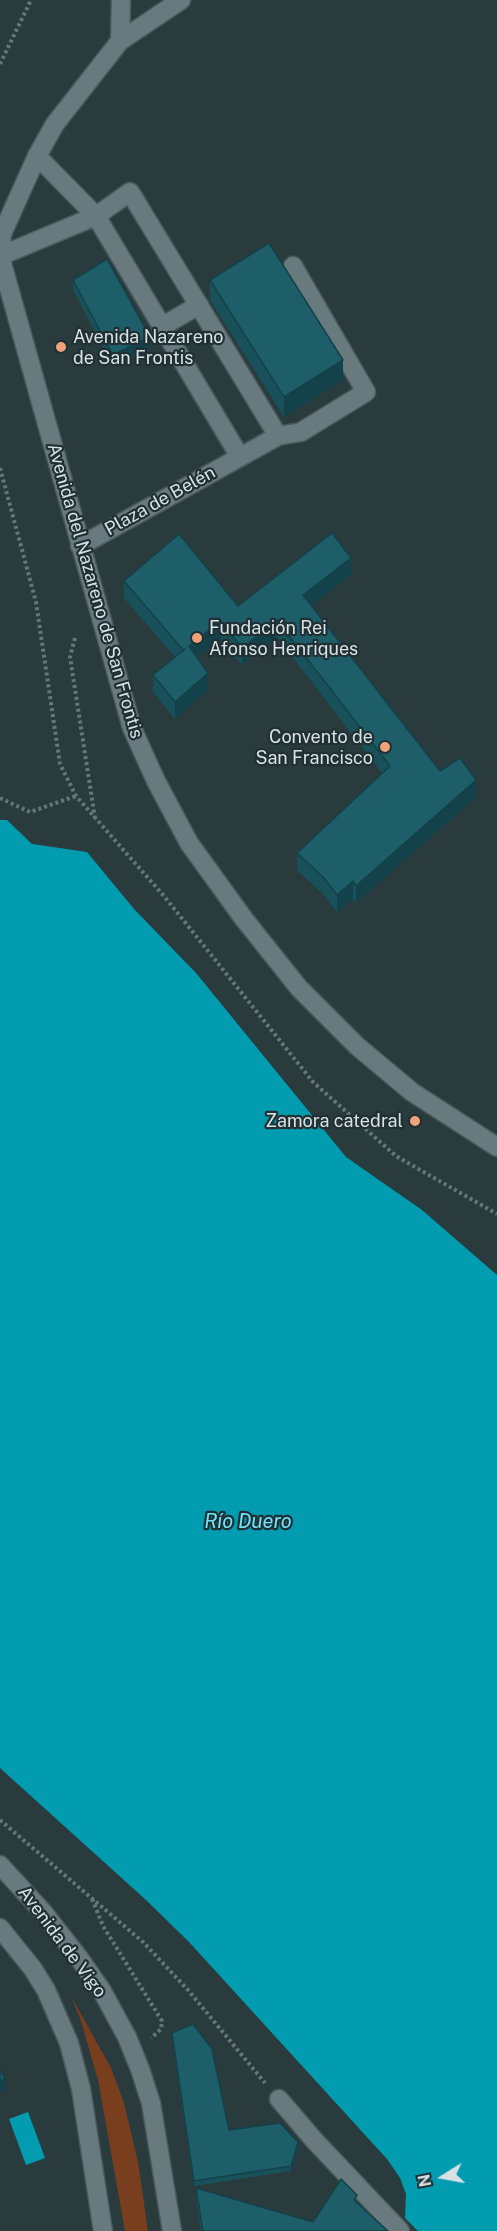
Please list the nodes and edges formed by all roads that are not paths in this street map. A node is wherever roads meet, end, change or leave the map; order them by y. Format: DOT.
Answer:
graph roads {
  1 [pos="121,0"];
  2 [pos="181,0"];
  3 [pos="120,41"];
  4 [pos="37,156"];
  5 [pos="96,216"];
  6 [pos="1,234"];
  7 [pos="0,255"];
  8 [pos="293,266"];
  9 [pos="199,305"];
  10 [pos="161,327"];
  11 [pos="278,436"];
  12 [pos="240,458"];
  13 [pos="80,546"];
  14 [pos="497,1147"];
  15 [pos="0,1865"];
  16 [pos="0,1928"];
  17 [pos="279,2099"];
  18 [pos="103,2231"];
  19 [pos="172,2231"];
  20 [pos="400,2231"];
  1 -- 3 [label="street"];
  2 -- 3 [label="street, Avenida del Nazareno de San Frontis"];
  3 -- 4 [label="street, Avenida del Nazareno de San Frontis"];
  4 -- 5 [label="street"];
  4 -- 6 [label="street, Avenida del Nazareno de San Frontis"];
  5 -- 7 [label="street"];
  5 -- 9 [label="street"];
  5 -- 10 [label="street"];
  6 -- 7 [label="street, Avenida del Nazareno de San Frontis"];
  7 -- 13 [label="street, Avenida del Nazareno de San Frontis"];
  8 -- 11 [label="street, Plaza de Belén"];
  9 -- 10 [label="street"];
  9 -- 11 [label="street"];
  10 -- 12 [label="street"];
  11 -- 12 [label="street, Plaza de Belén"];
  12 -- 13 [label="street, Plaza de Belén"];
  13 -- 14 [label="street, Avenida del Nazareno de San Frontis"];
  15 -- 19 [label="street, Avenida de Vigo"];
  16 -- 18 [label="street"];
  17 -- 20 [label="street"];
}
